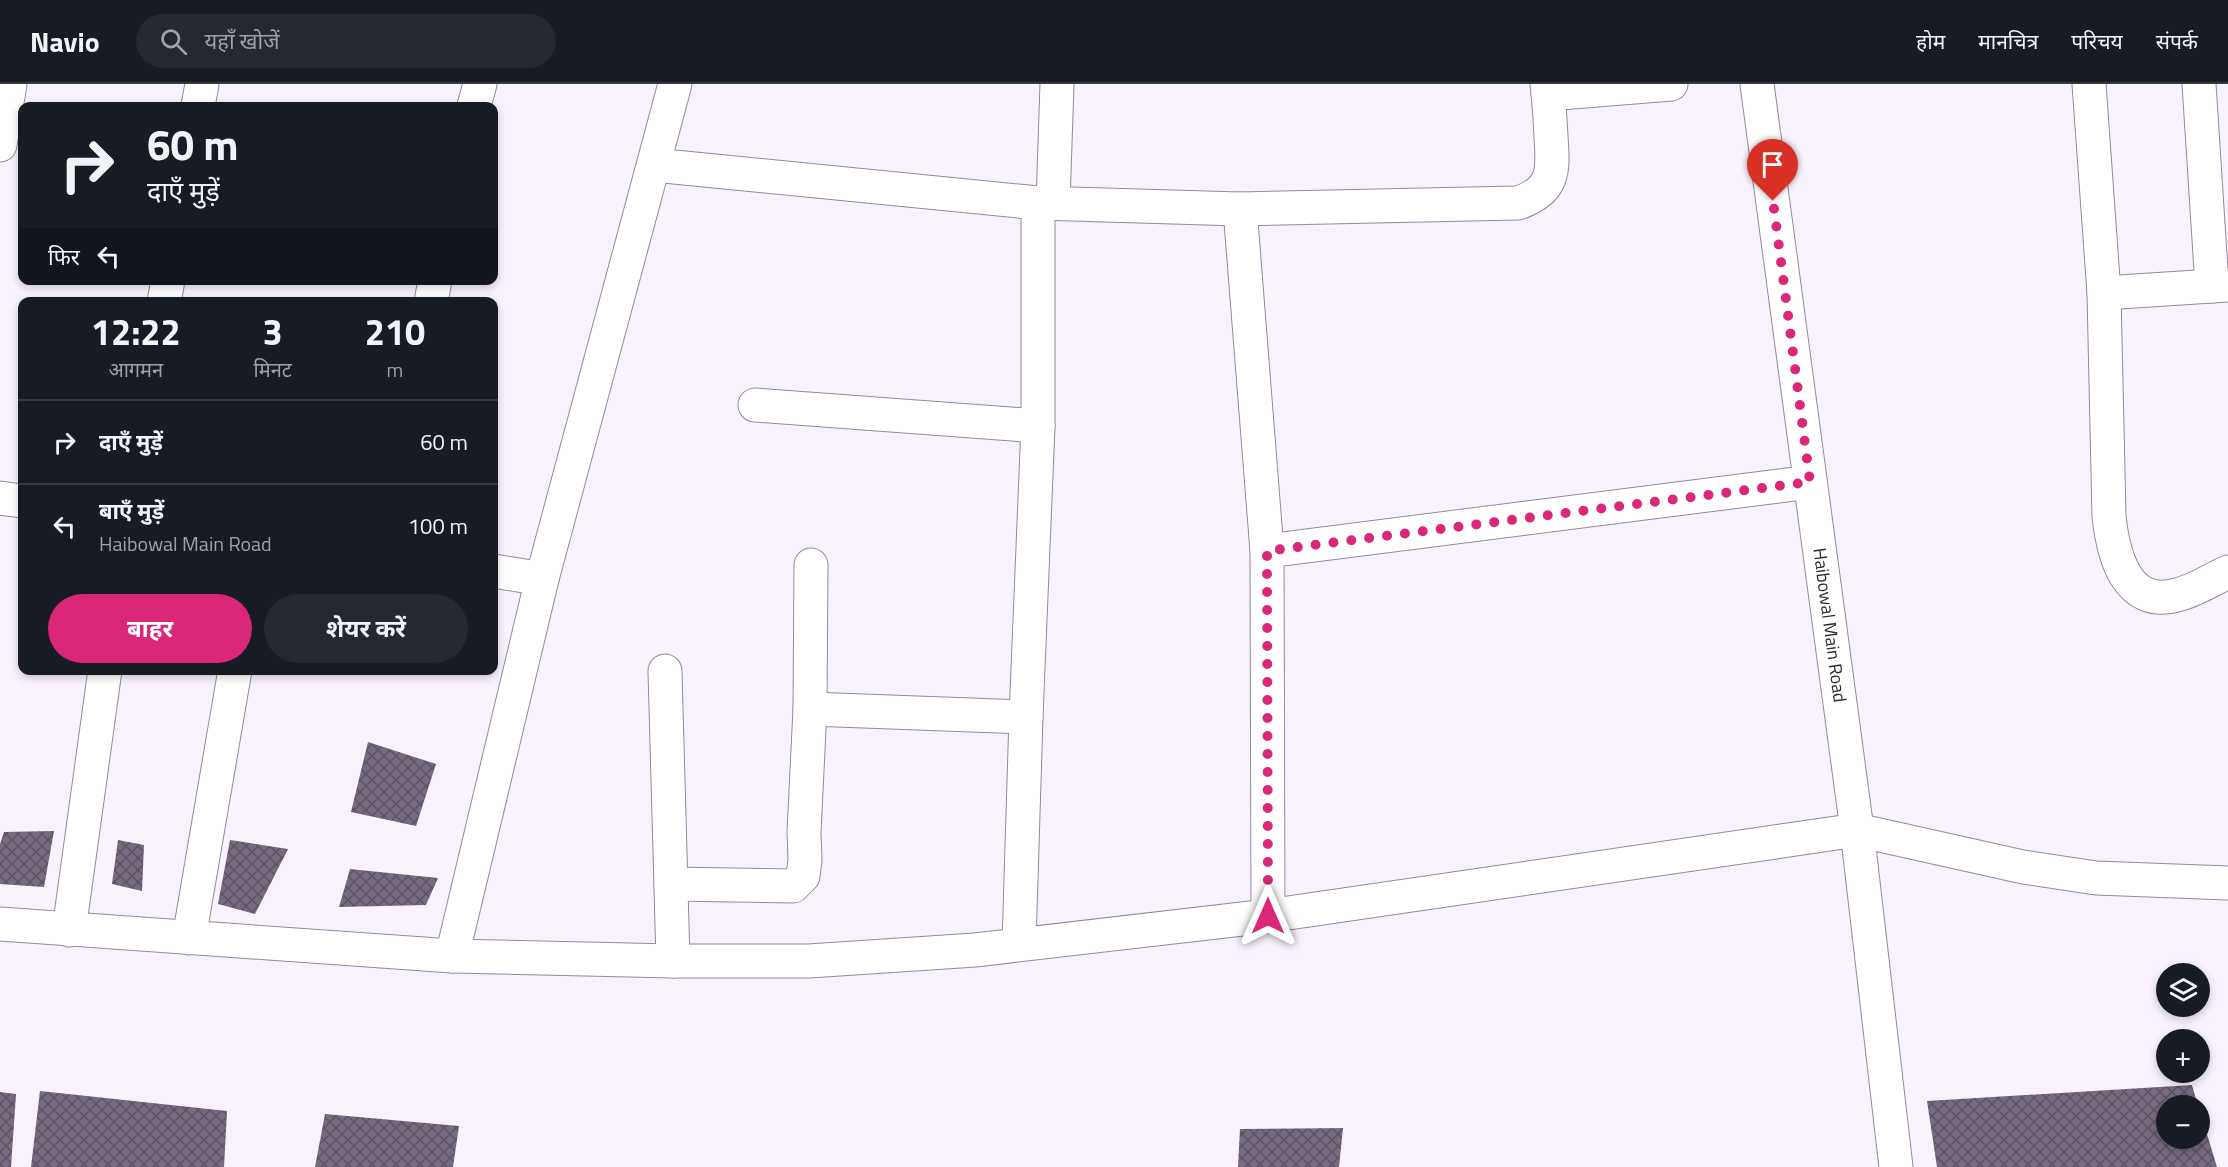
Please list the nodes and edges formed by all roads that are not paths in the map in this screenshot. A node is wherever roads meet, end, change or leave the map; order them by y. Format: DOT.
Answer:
graph roads {
  1 [pos="10,84"];
  2 [pos="202,84"];
  3 [pos="480,84"];
  4 [pos="675,84"];
  5 [pos="1057,84"];
  6 [pos="1671,84"];
  7 [pos="1757,84"];
  8 [pos="2089,84"];
  9 [pos="2199,84"];
  10 [pos="1548,89"];
  11 [pos="199,102"];
  12 [pos="475,102"];
  13 [pos="0,145"];
  14 [pos="654,165"];
  15 [pos="1045,203"];
  16 [pos="1240,209"];
  17 [pos="2220,285"];
  18 [pos="2104,292"];
  19 [pos="755,405"];
  20 [pos="1038,426"];
  21 [pos="1810,482"];
  22 [pos="0,498"];
  23 [pos="18,500"];
  24 [pos="1267,551"];
  25 [pos="811,566"];
  26 [pos="498,572"];
  27 [pos="2228,572"];
  28 [pos="542,579"];
  29 [pos="665,671"];
  30 [pos="104,675"];
  31 [pos="234,675"];
  32 [pos="810,709"];
  33 [pos="1026,717"];
  34 [pos="1857,830"];
  35 [pos="2228,883"];
  36 [pos="671,885"];
  37 [pos="1268,916"];
  38 [pos="0,924"];
  39 [pos="69,930"];
  40 [pos="189,938"];
  41 [pos="1020,944"];
  42 [pos="452,956"];
  43 [pos="673,961"];
  44 [pos="1896,1167"];
  1 -- 13 [label="street"];
  2 -- 11 [label="street"];
  3 -- 12 [label="street"];
  4 -- 14 [label="street"];
  5 -- 15 [label="street"];
  6 -- 10 [label="street"];
  7 -- 21 [label="street, Haibowal Main Road"];
  8 -- 18 [label="street"];
  9 -- 17 [label="street"];
  10 -- 16 [label="street"];
  14 -- 15 [label="street"];
  14 -- 28 [label="street"];
  15 -- 16 [label="street"];
  15 -- 20 [label="street"];
  16 -- 24 [label="street"];
  17 -- 18 [label="street"];
  18 -- 27 [label="street"];
  19 -- 20 [label="street"];
  20 -- 33 [label="street"];
  21 -- 24 [label="street"];
  21 -- 34 [label="street, Haibowal Main Road"];
  22 -- 23 [label="street"];
  24 -- 37 [label="street"];
  25 -- 32 [label="street"];
  26 -- 28 [label="street"];
  28 -- 42 [label="street"];
  29 -- 36 [label="street"];
  30 -- 39 [label="street"];
  31 -- 40 [label="street"];
  32 -- 33 [label="street"];
  32 -- 36 [label="street"];
  33 -- 41 [label="street"];
  34 -- 35 [label="street"];
  34 -- 37 [label="street"];
  34 -- 44 [label="street, Haibowal Main Road"];
  36 -- 43 [label="street"];
  37 -- 41 [label="street"];
  38 -- 39 [label="street"];
  39 -- 40 [label="street"];
  40 -- 42 [label="street"];
  41 -- 43 [label="street"];
  42 -- 43 [label="street"];
}
